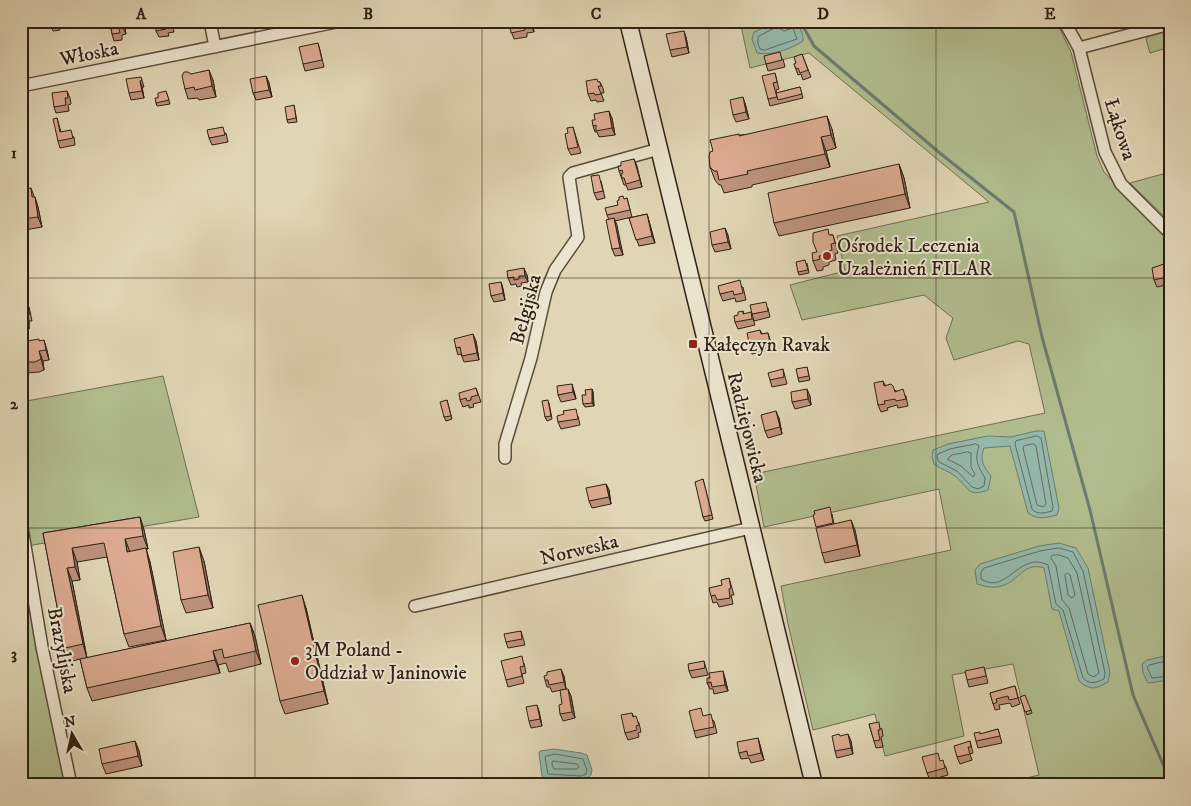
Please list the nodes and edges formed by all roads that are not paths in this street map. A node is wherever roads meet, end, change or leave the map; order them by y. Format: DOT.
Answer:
graph roads {
  1 [pos="210,21"];
  2 [pos="341,21"];
  3 [pos="628,21"];
  4 [pos="1064,21"];
  5 [pos="1170,24"];
  6 [pos="215,47"];
  7 [pos="1079,48"];
  8 [pos="21,86"];
  9 [pos="659,149"];
  10 [pos="1170,233"];
  11 [pos="505,458"];
  12 [pos="21,522"];
  13 [pos="751,528"];
  14 [pos="415,606"];
  15 [pos="71,785"];
  16 [pos="814,785"];
  1 -- 6 [label="street"];
  2 -- 6 [label="street, Włoska"];
  3 -- 9 [label="main road, Radziejowicka"];
  4 -- 7 [label="street, Łąkowa"];
  5 -- 7 [label="street"];
  6 -- 8 [label="street, Włoska"];
  7 -- 10 [label="street, Łąkowa"];
  9 -- 11 [label="street, Belgijska"];
  9 -- 13 [label="main road, Radziejowicka"];
  12 -- 15 [label="street, Brazylijska"];
  13 -- 14 [label="street, Norweska"];
  13 -- 16 [label="main road, Radziejowicka"];
}
